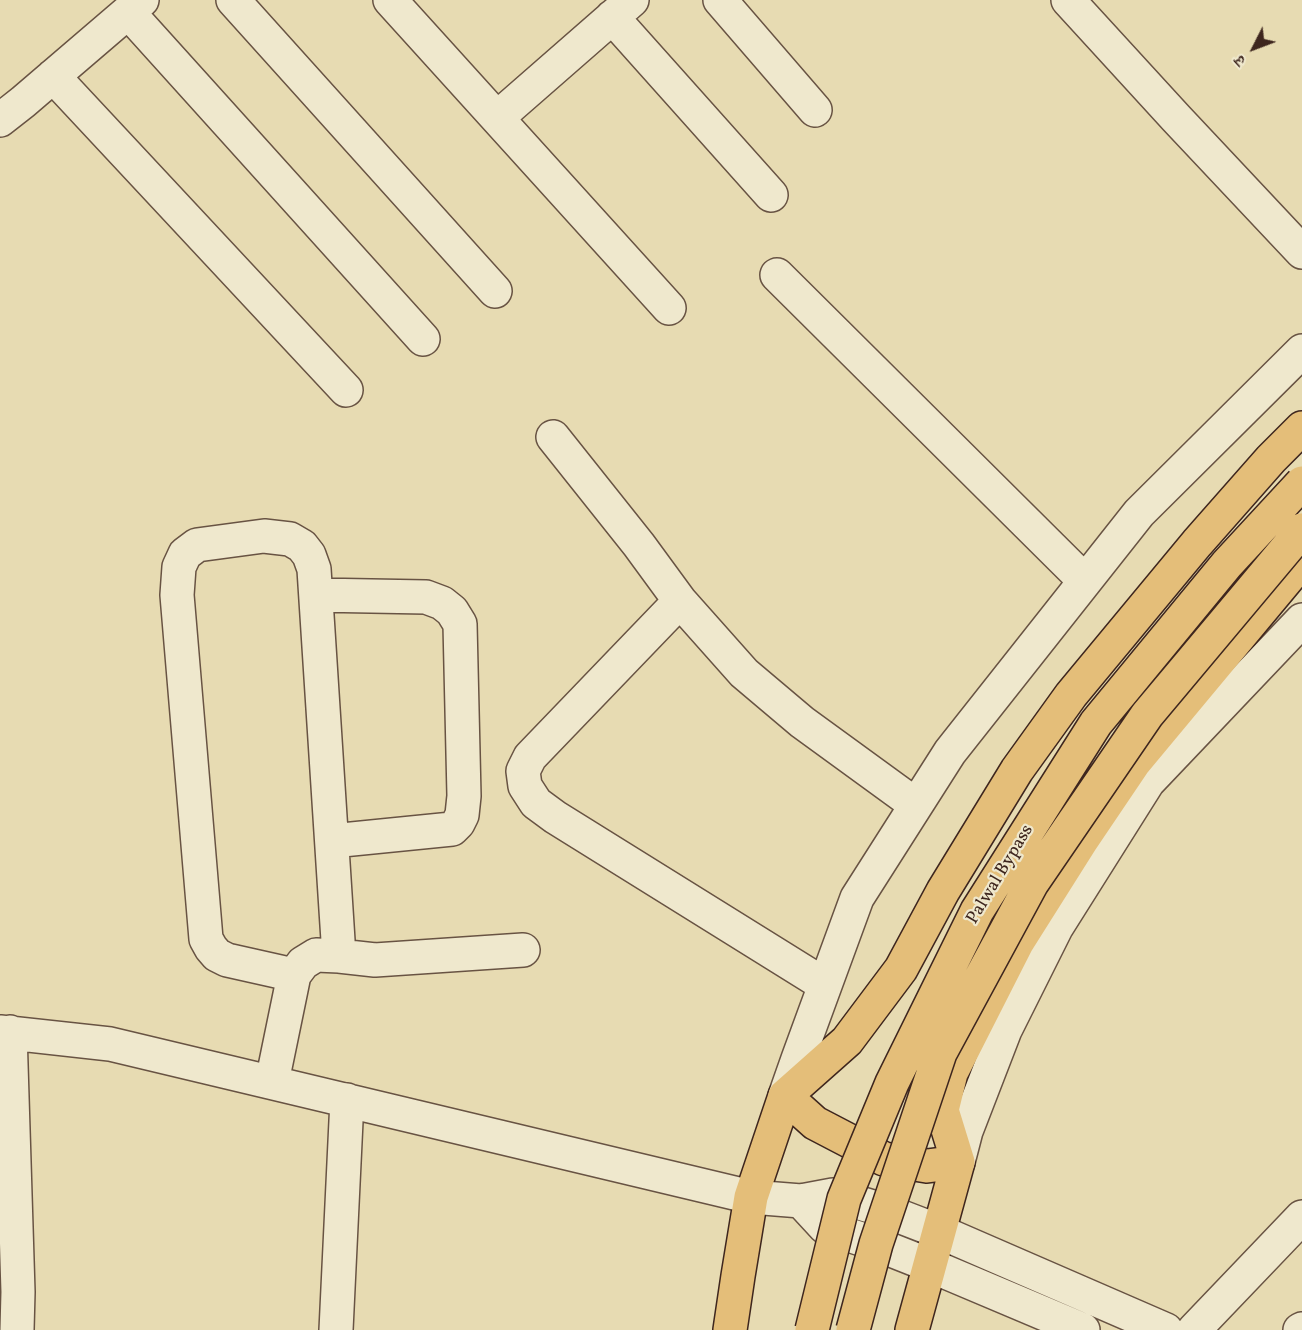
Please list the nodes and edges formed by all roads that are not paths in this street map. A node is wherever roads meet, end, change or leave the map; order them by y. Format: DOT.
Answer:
graph roads {
  1 [pos="233,0"];
  2 [pos="390,0"];
  3 [pos="720,0"];
  4 [pos="1068,0"];
  5 [pos="135,6"];
  6 [pos="622,9"];
  7 [pos="53,76"];
  8 [pos="816,110"];
  9 [pos="497,118"];
  10 [pos="0,120"];
  11 [pos="771,195"];
  12 [pos="1302,252"];
  13 [pos="777,275"];
  14 [pos="495,291"];
  15 [pos="669,308"];
  16 [pos="423,339"];
  17 [pos="1302,351"];
  18 [pos="346,390"];
  19 [pos="1302,428"];
  20 [pos="553,437"];
  21 [pos="1302,483"];
  22 [pos="1302,530"];
  23 [pos="1302,561"];
  24 [pos="1085,581"];
  25 [pos="316,595"];
  26 [pos="680,601"];
  27 [pos="1302,620"];
  28 [pos="916,805"];
  29 [pos="332,841"];
  30 [pos="523,950"];
  31 [pos="339,956"];
  32 [pos="294,975"];
  33 [pos="825,985"];
  34 [pos="5,1032"];
  35 [pos="272,1082"];
  36 [pos="785,1096"];
  37 [pos="347,1100"];
  38 [pos="7,1140"];
  39 [pos="958,1162"];
  40 [pos="751,1197"];
  41 [pos="801,1201"];
  42 [pos="886,1210"];
  43 [pos="1302,1217"];
  44 [pos="938,1231"];
  45 [pos="876,1244"];
  46 [pos="929,1265"];
  47 [pos="9,1293"];
  48 [pos="16,1330"];
  49 [pos="336,1330"];
  50 [pos="730,1330"];
  51 [pos="812,1330"];
  52 [pos="853,1330"];
  53 [pos="912,1330"];
  54 [pos="1083,1330"];
  55 [pos="1166,1330"];
  56 [pos="1194,1330"];
  1 -- 14 [label="street"];
  2 -- 9 [label="street"];
  3 -- 8 [label="street"];
  4 -- 12 [label="street"];
  5 -- 7 [label="street"];
  5 -- 16 [label="street"];
  6 -- 9 [label="street"];
  6 -- 11 [label="street"];
  7 -- 10 [label="street"];
  7 -- 18 [label="street"];
  9 -- 15 [label="street"];
  13 -- 24 [label="street"];
  17 -- 24 [label="street"];
  19 -- 36 [label="highway"];
  20 -- 26 [label="street"];
  21 -- 51 [label="highway, Palwal Bypass, bridge"];
  22 -- 42 [label="highway, Palwal Bypass, bridge"];
  23 -- 39 [label="highway"];
  24 -- 28 [label="street"];
  25 -- 29 [label="street"];
  25 -- 29 [label="street"];
  25 -- 32 [label="street"];
  26 -- 28 [label="street"];
  26 -- 33 [label="street"];
  27 -- 39 [label="street"];
  28 -- 33 [label="street"];
  29 -- 31 [label="street"];
  30 -- 31 [label="street"];
  31 -- 32 [label="street"];
  32 -- 35 [label="street"];
  33 -- 36 [label="street"];
  34 -- 35 [label="street"];
  34 -- 38 [label="street"];
  35 -- 37 [label="street"];
  36 -- 39 [label="highway"];
  36 -- 40 [label="highway"];
  37 -- 40 [label="street"];
  37 -- 49 [label="street"];
  38 -- 47 [label="street"];
  39 -- 44 [label="highway"];
  40 -- 41 [label="street"];
  40 -- 50 [label="highway"];
  41 -- 42 [label="street"];
  41 -- 45 [label="street"];
  42 -- 44 [label="street"];
  42 -- 45 [label="highway, Palwal Bypass, bridge"];
  43 -- 56 [label="street"];
  44 -- 46 [label="highway"];
  44 -- 55 [label="street"];
  45 -- 46 [label="street"];
  45 -- 52 [label="highway, Palwal Bypass, bridge"];
  46 -- 53 [label="highway"];
  46 -- 54 [label="street"];
  47 -- 48 [label="street"];
}
